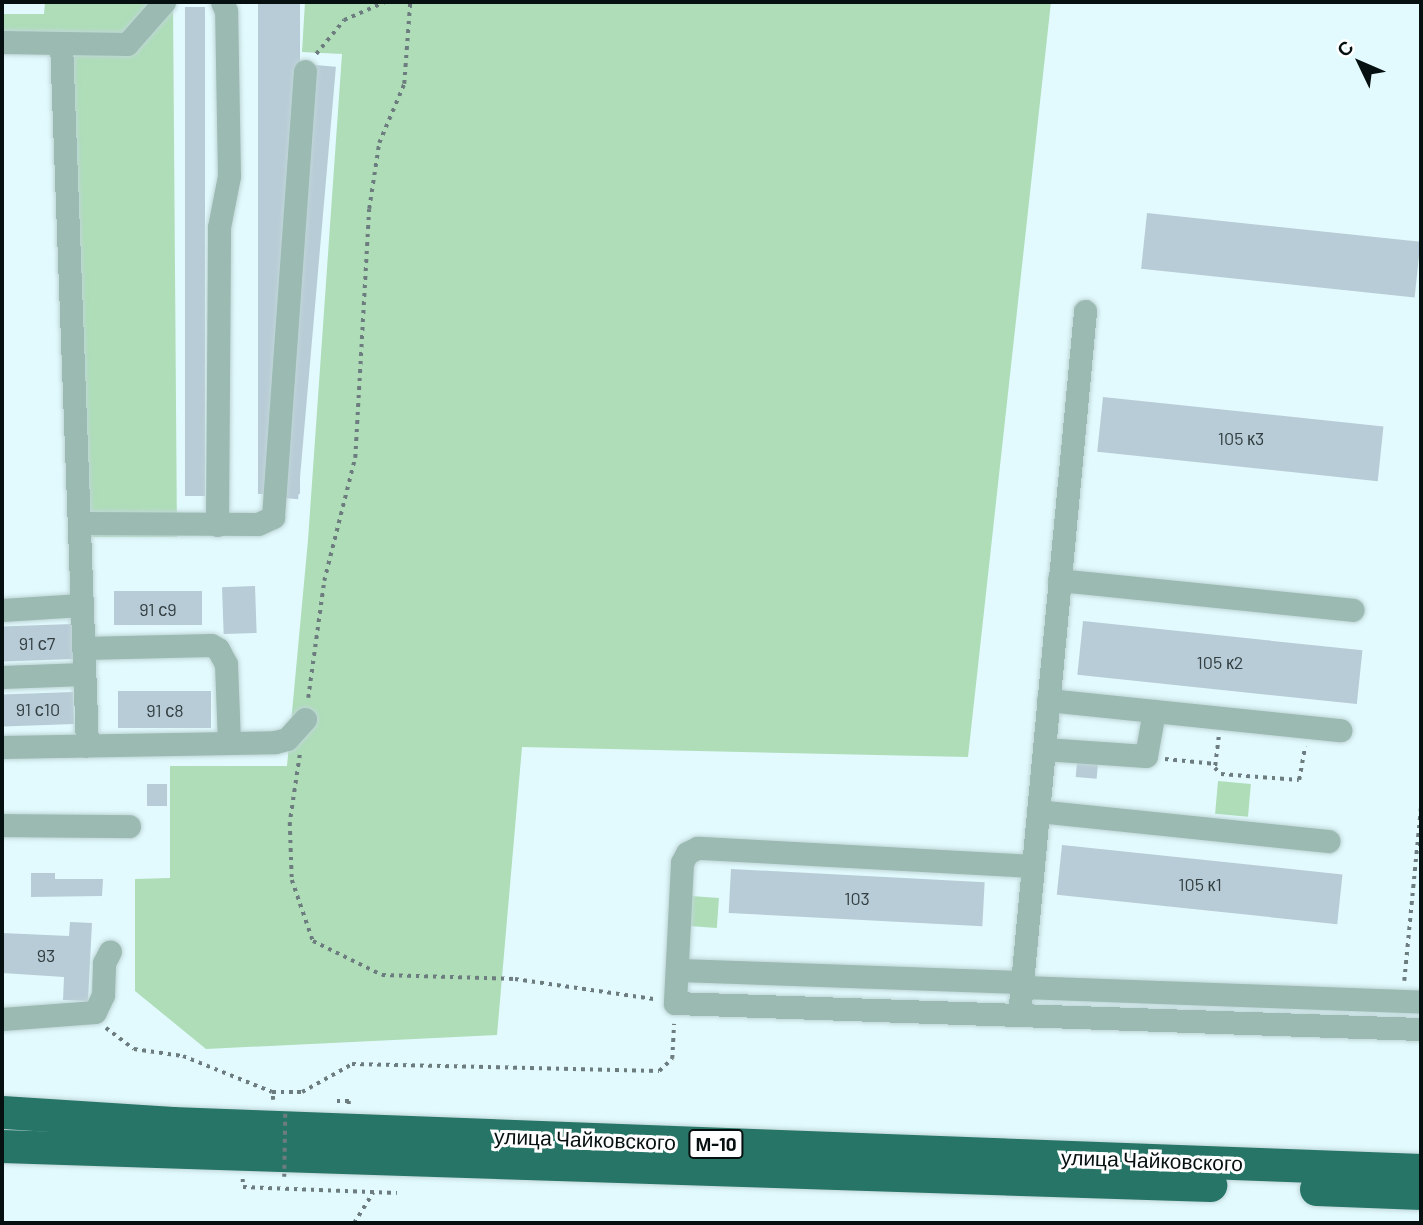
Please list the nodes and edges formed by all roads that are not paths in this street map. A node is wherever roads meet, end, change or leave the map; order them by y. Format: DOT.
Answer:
graph roads {
  1 [pos="164,2"];
  2 [pos="222,2"];
  3 [pos="2,42"];
  4 [pos="61,43"];
  5 [pos="305,71"];
  6 [pos="1085,311"];
  7 [pos="80,523"];
  8 [pos="217,525"];
  9 [pos="1059,580"];
  10 [pos="81,605"];
  11 [pos="2,610"];
  12 [pos="1352,610"];
  13 [pos="83,648"];
  14 [pos="84,674"];
  15 [pos="2,677"];
  16 [pos="1048,700"];
  17 [pos="1154,711"];
  18 [pos="305,719"];
  19 [pos="1340,730"];
  20 [pos="229,743"];
  21 [pos="87,746"];
  22 [pos="2,747"];
  23 [pos="1044,749"];
  24 [pos="1038,811"];
  25 [pos="2,825"];
  26 [pos="129,826"];
  27 [pos="1328,841"];
  28 [pos="1033,866"];
  29 [pos="110,951"];
  30 [pos="677,970"];
  31 [pos="1022,985"];
  32 [pos="1412,1001"];
  33 [pos="1019,1015"];
  34 [pos="2,1019"];
  35 [pos="1421,1029"];
  36 [pos="2,1112"];
  37 [pos="2,1146"];
  38 [pos="1421,1170"];
  39 [pos="1421,1193"];
  1 -- 4 [label="lane"];
  2 -- 8 [label="lane"];
  3 -- 4 [label="lane"];
  4 -- 7 [label="lane"];
  5 -- 8 [label="lane"];
  6 -- 9 [label="lane"];
  7 -- 8 [label="lane"];
  7 -- 10 [label="lane"];
  9 -- 12 [label="lane"];
  9 -- 16 [label="lane"];
  10 -- 11 [label="lane"];
  10 -- 13 [label="lane"];
  13 -- 14 [label="lane"];
  13 -- 20 [label="lane"];
  14 -- 15 [label="lane"];
  14 -- 21 [label="lane"];
  16 -- 17 [label="lane"];
  16 -- 23 [label="lane"];
  17 -- 19 [label="lane"];
  17 -- 23 [label="lane"];
  18 -- 20 [label="lane"];
  20 -- 21 [label="lane"];
  21 -- 22 [label="lane"];
  23 -- 24 [label="lane"];
  24 -- 27 [label="lane"];
  24 -- 28 [label="lane"];
  25 -- 26 [label="lane"];
  28 -- 30 [label="lane"];
  28 -- 31 [label="lane"];
  29 -- 34 [label="lane"];
  30 -- 31 [label="lane"];
  30 -- 33 [label="lane"];
  31 -- 32 [label="lane"];
  31 -- 33 [label="lane"];
  33 -- 35 [label="lane"];
  36 -- 38 [label="highway, улица Чайковского / М-10"];
  37 -- 39 [label="highway, улица Чайковского / М-10"];
}
